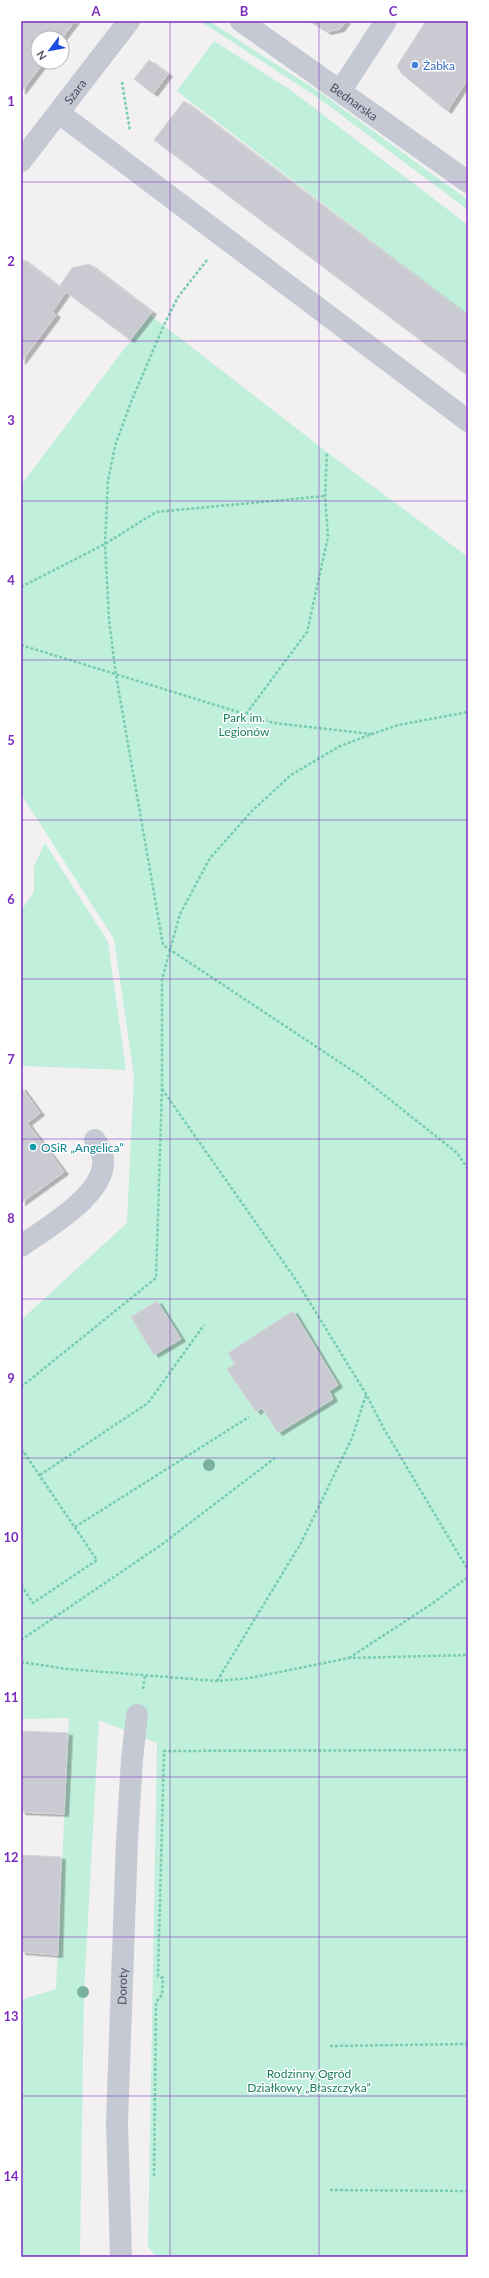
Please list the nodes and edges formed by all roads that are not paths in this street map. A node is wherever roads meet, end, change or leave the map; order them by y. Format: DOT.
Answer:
graph roads {
  1 [pos="129,21"];
  2 [pos="241,21"];
  3 [pos="386,21"];
  4 [pos="341,90"];
  5 [pos="59,113"];
  6 [pos="21,161"];
  7 [pos="468,182"];
  8 [pos="468,420"];
  9 [pos="95,1140"];
  10 [pos="21,1246"];
  11 [pos="137,1715"];
  12 [pos="121,2257"];
  1 -- 5 [label="street, Szara"];
  2 -- 4 [label="street, Bednarska"];
  3 -- 4 [label="street"];
  4 -- 7 [label="street, Bednarska"];
  5 -- 6 [label="street, Szara"];
  5 -- 8 [label="street"];
  9 -- 10 [label="street"];
  11 -- 12 [label="street, Doroty"];
}
